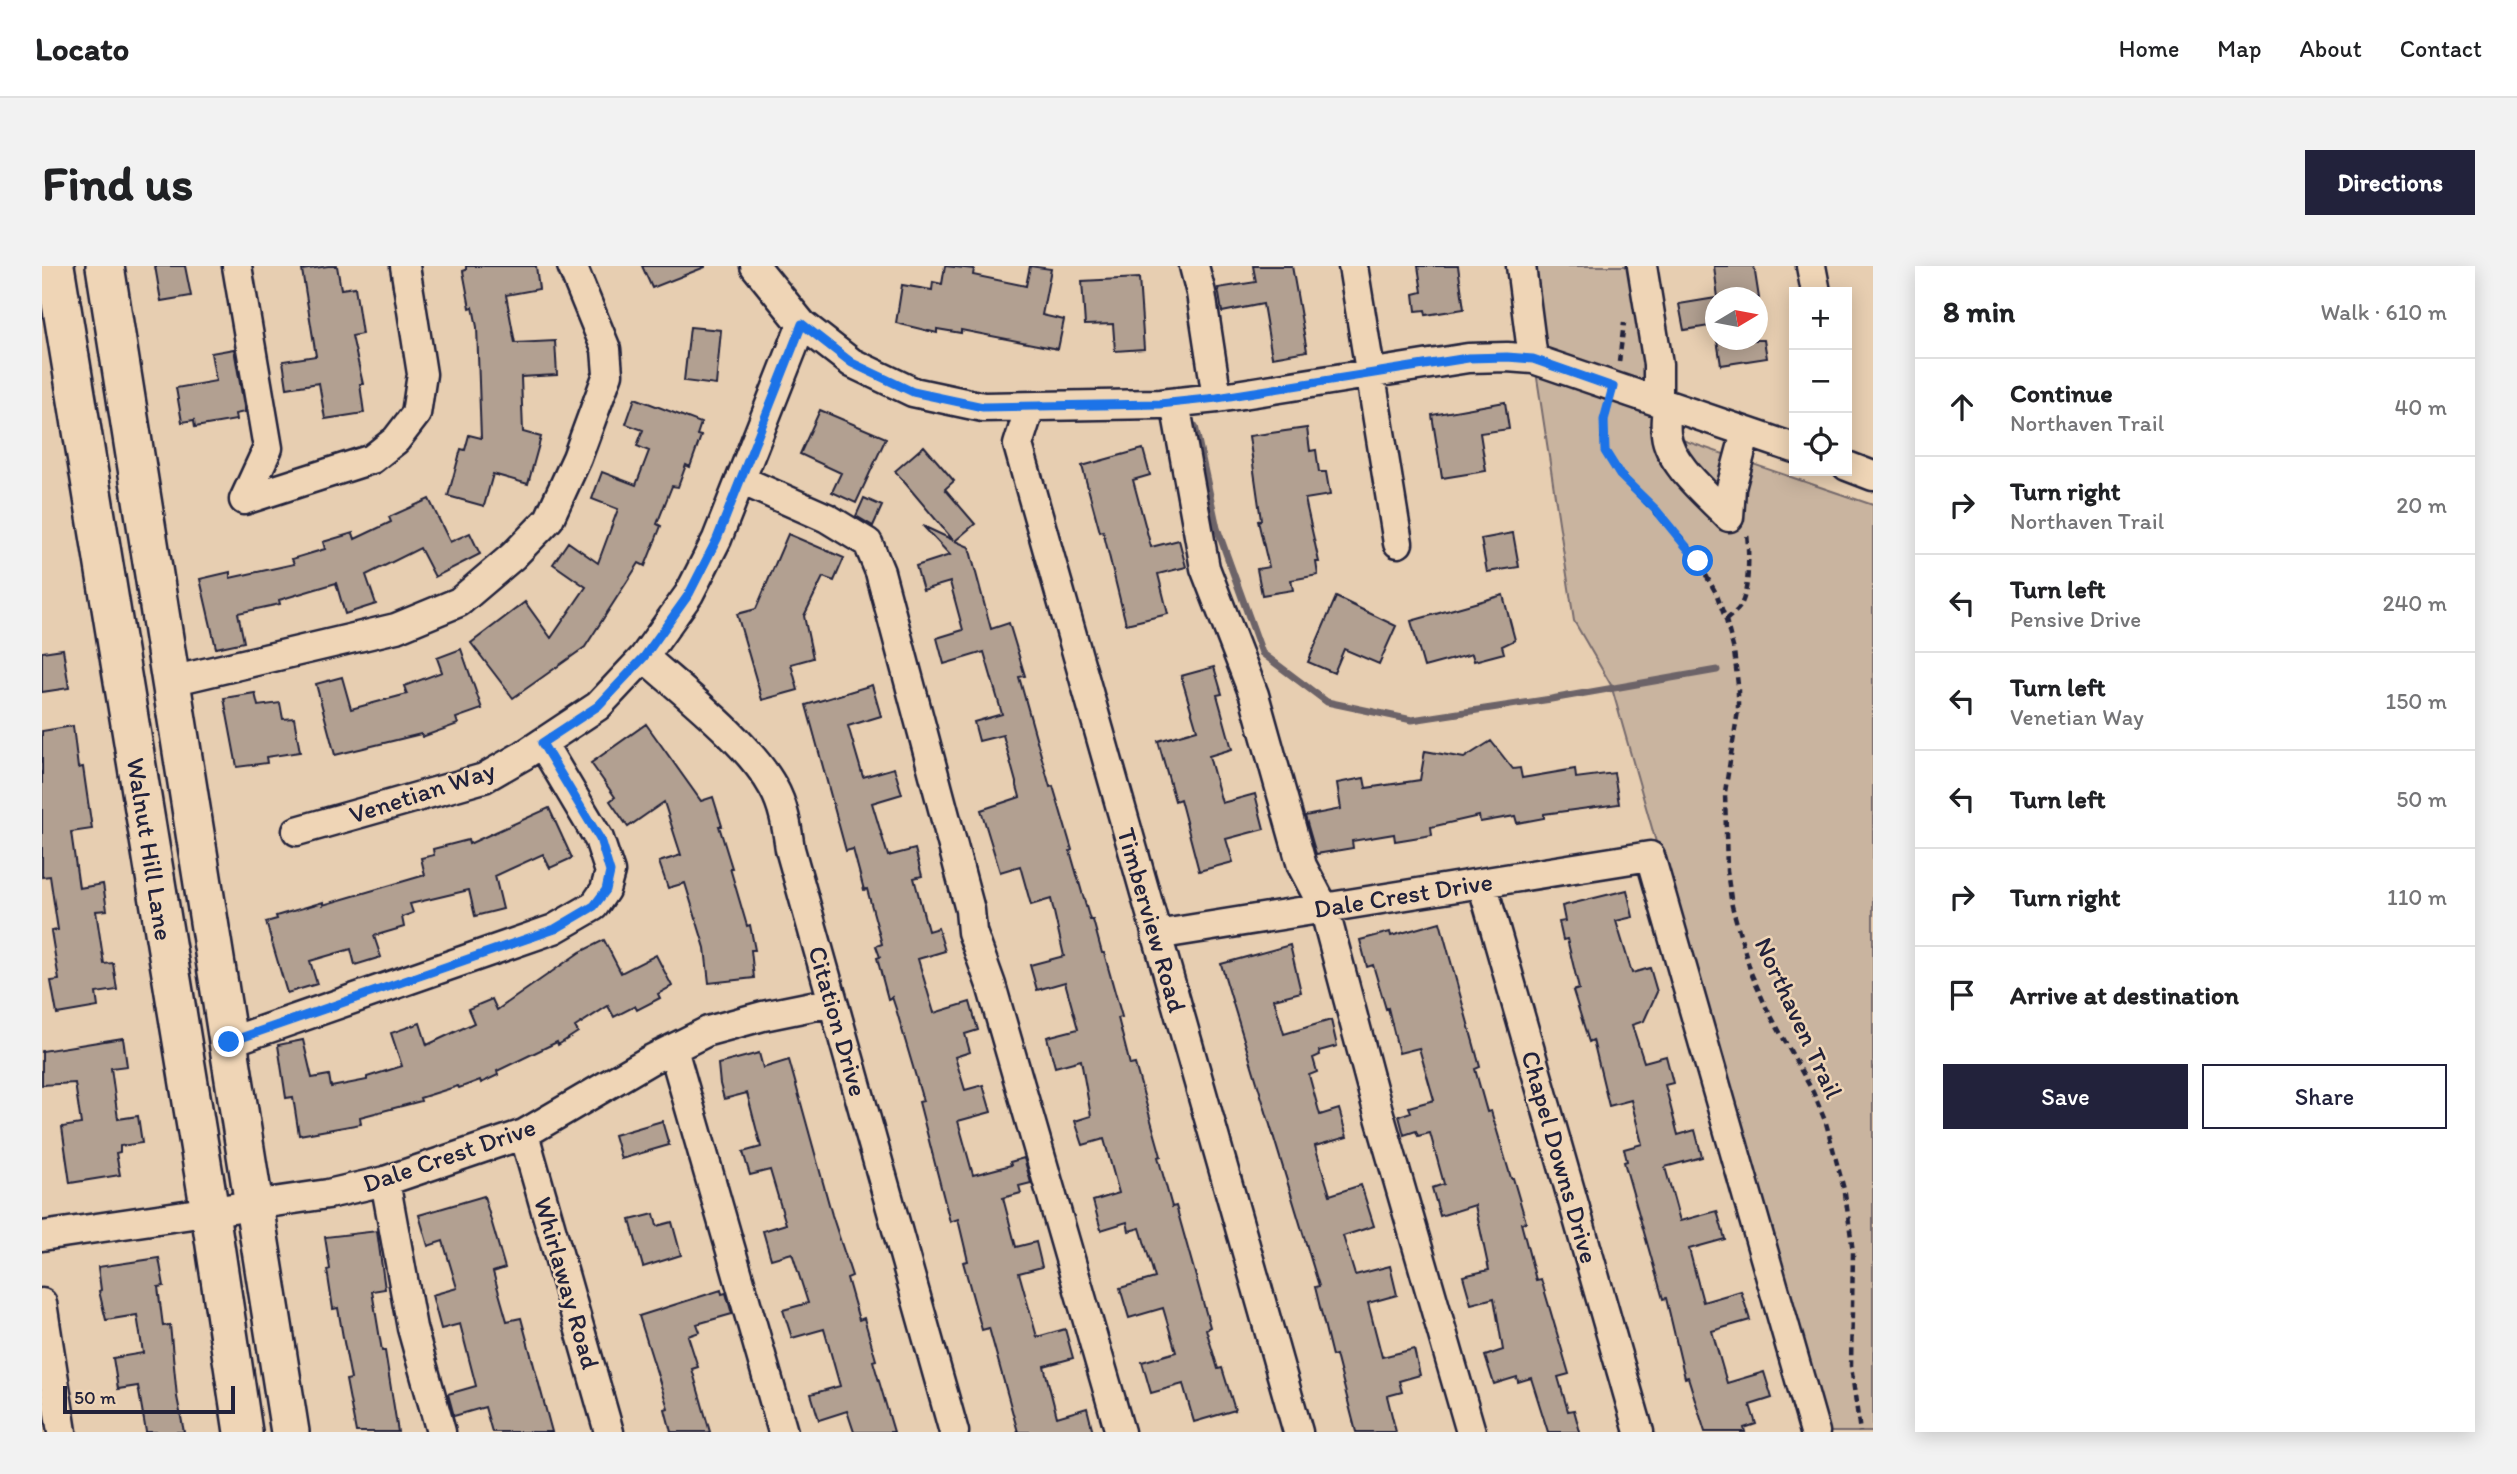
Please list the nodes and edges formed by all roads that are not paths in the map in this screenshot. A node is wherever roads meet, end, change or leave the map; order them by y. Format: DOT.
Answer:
graph roads {
  1 [pos="55,266"];
  2 [pos="105,266"];
  3 [pos="237,266"];
  4 [pos="405,266"];
  5 [pos="572,266"];
  6 [pos="755,266"];
  7 [pos="1194,266"];
  8 [pos="1353,266"];
  9 [pos="1521,266"];
  10 [pos="1643,266"];
  11 [pos="1811,266"];
  12 [pos="1815,287"];
  13 [pos="802,324"];
  14 [pos="1533,359"];
  15 [pos="1371,374"];
  16 [pos="1217,398"];
  17 [pos="1175,403"];
  18 [pos="1662,404"];
  19 [pos="1030,407"];
  20 [pos="1746,432"];
  21 [pos="1789,446"];
  22 [pos="1852,468"];
  23 [pos="1873,476"];
  24 [pos="741,480"];
  25 [pos="1398,543"];
  26 [pos="644,657"];
  27 [pos="172,681"];
  28 [pos="542,743"];
  29 [pos="297,831"];
  30 [pos="1482,883"];
  31 [pos="1324,908"];
  32 [pos="1156,935"];
  33 [pos="832,1002"];
  34 [pos="229,1042"];
  35 [pos="673,1049"];
  36 [pos="524,1134"];
  37 [pos="385,1181"];
  38 [pos="255,1205"];
  39 [pos="210,1212"];
  40 [pos="42,1236"];
  41 [pos="42,1303"];
  42 [pos="62,1432"];
  43 [pos="243,1432"];
  44 [pos="290,1432"];
  45 [pos="442,1432"];
  46 [pos="609,1432"];
  47 [pos="783,1432"];
  48 [pos="954,1432"];
  49 [pos="1120,1432"];
  50 [pos="1298,1432"];
  51 [pos="1471,1432"];
  52 [pos="1639,1432"];
  53 [pos="1815,1432"];
  1 -- 39 [label="main road, Walnut Hill Lane"];
  2 -- 27 [label="main road, Walnut Hill Lane"];
  3 -- 4 [label="street"];
  5 -- 27 [label="street"];
  6 -- 13 [label="street"];
  7 -- 16 [label="street"];
  8 -- 15 [label="street"];
  9 -- 14 [label="street"];
  10 -- 18 [label="street"];
  11 -- 12 [label="street"];
  13 -- 19 [label="street"];
  13 -- 24 [label="street, Venetian Way"];
  14 -- 15 [label="street"];
  14 -- 18 [label="street"];
  15 -- 16 [label="street"];
  15 -- 25 [label="street"];
  16 -- 17 [label="street"];
  17 -- 19 [label="street"];
  17 -- 31 [label="street"];
  18 -- 20 [label="street"];
  18 -- 20 [label="street"];
  19 -- 32 [label="street, Timberview Road"];
  20 -- 21 [label="street"];
  22 -- 23 [label="street"];
  24 -- 26 [label="street, Venetian Way"];
  24 -- 49 [label="street"];
  26 -- 28 [label="street, Venetian Way"];
  26 -- 33 [label="street, Citation Drive"];
  27 -- 34 [label="main road, Walnut Hill Lane"];
  28 -- 29 [label="street, Venetian Way"];
  28 -- 34 [label="street"];
  30 -- 31 [label="street, Dale Crest Drive"];
  30 -- 52 [label="street, Chapel Downs Drive"];
  30 -- 53 [label="street, Dale Crest Drive"];
  31 -- 32 [label="street, Dale Crest Drive"];
  31 -- 51 [label="street"];
  32 -- 50 [label="street, Timberview Road"];
  33 -- 35 [label="street, Dale Crest Drive"];
  33 -- 48 [label="street, Citation Drive"];
  34 -- 38 [label="main road, Walnut Hill Lane"];
  35 -- 36 [label="street, Dale Crest Drive"];
  35 -- 47 [label="street"];
  36 -- 37 [label="street, Dale Crest Drive"];
  36 -- 46 [label="street, Whirlaway Road"];
  37 -- 38 [label="street, Dale Crest Drive"];
  37 -- 45 [label="street"];
  38 -- 39 [label="street, Dale Crest Drive"];
  38 -- 44 [label="main road, Walnut Hill Lane"];
  39 -- 40 [label="street, Dale Crest Drive"];
  39 -- 43 [label="main road, Walnut Hill Lane"];
  41 -- 42 [label="street"];
}
